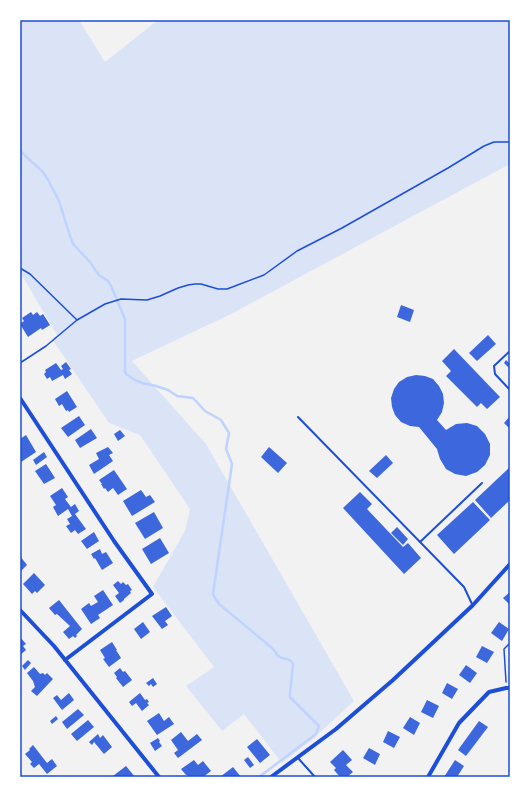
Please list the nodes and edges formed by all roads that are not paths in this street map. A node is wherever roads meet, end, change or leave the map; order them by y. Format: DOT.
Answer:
graph roads {
  1 [pos="510,351"];
  2 [pos="510,390"];
  3 [pos="20,398"];
  4 [pos="298,417"];
  5 [pos="482,483"];
  6 [pos="420,542"];
  7 [pos="510,564"];
  8 [pos="473,605"];
  9 [pos="20,610"];
  10 [pos="65,660"];
  11 [pos="508,688"];
  12 [pos="297,757"];
  13 [pos="159,777"];
  14 [pos="271,777"];
  15 [pos="315,777"];
  16 [pos="428,777"];
  1 -- 2 [label="lane"];
  3 -- 10 [label="street"];
  4 -- 6 [label="lane"];
  5 -- 6 [label="lane"];
  6 -- 8 [label="lane"];
  7 -- 8 [label="street"];
  8 -- 12 [label="street"];
  9 -- 10 [label="street"];
  10 -- 13 [label="street"];
  11 -- 16 [label="street"];
  12 -- 14 [label="street"];
  12 -- 15 [label="lane"];
}
